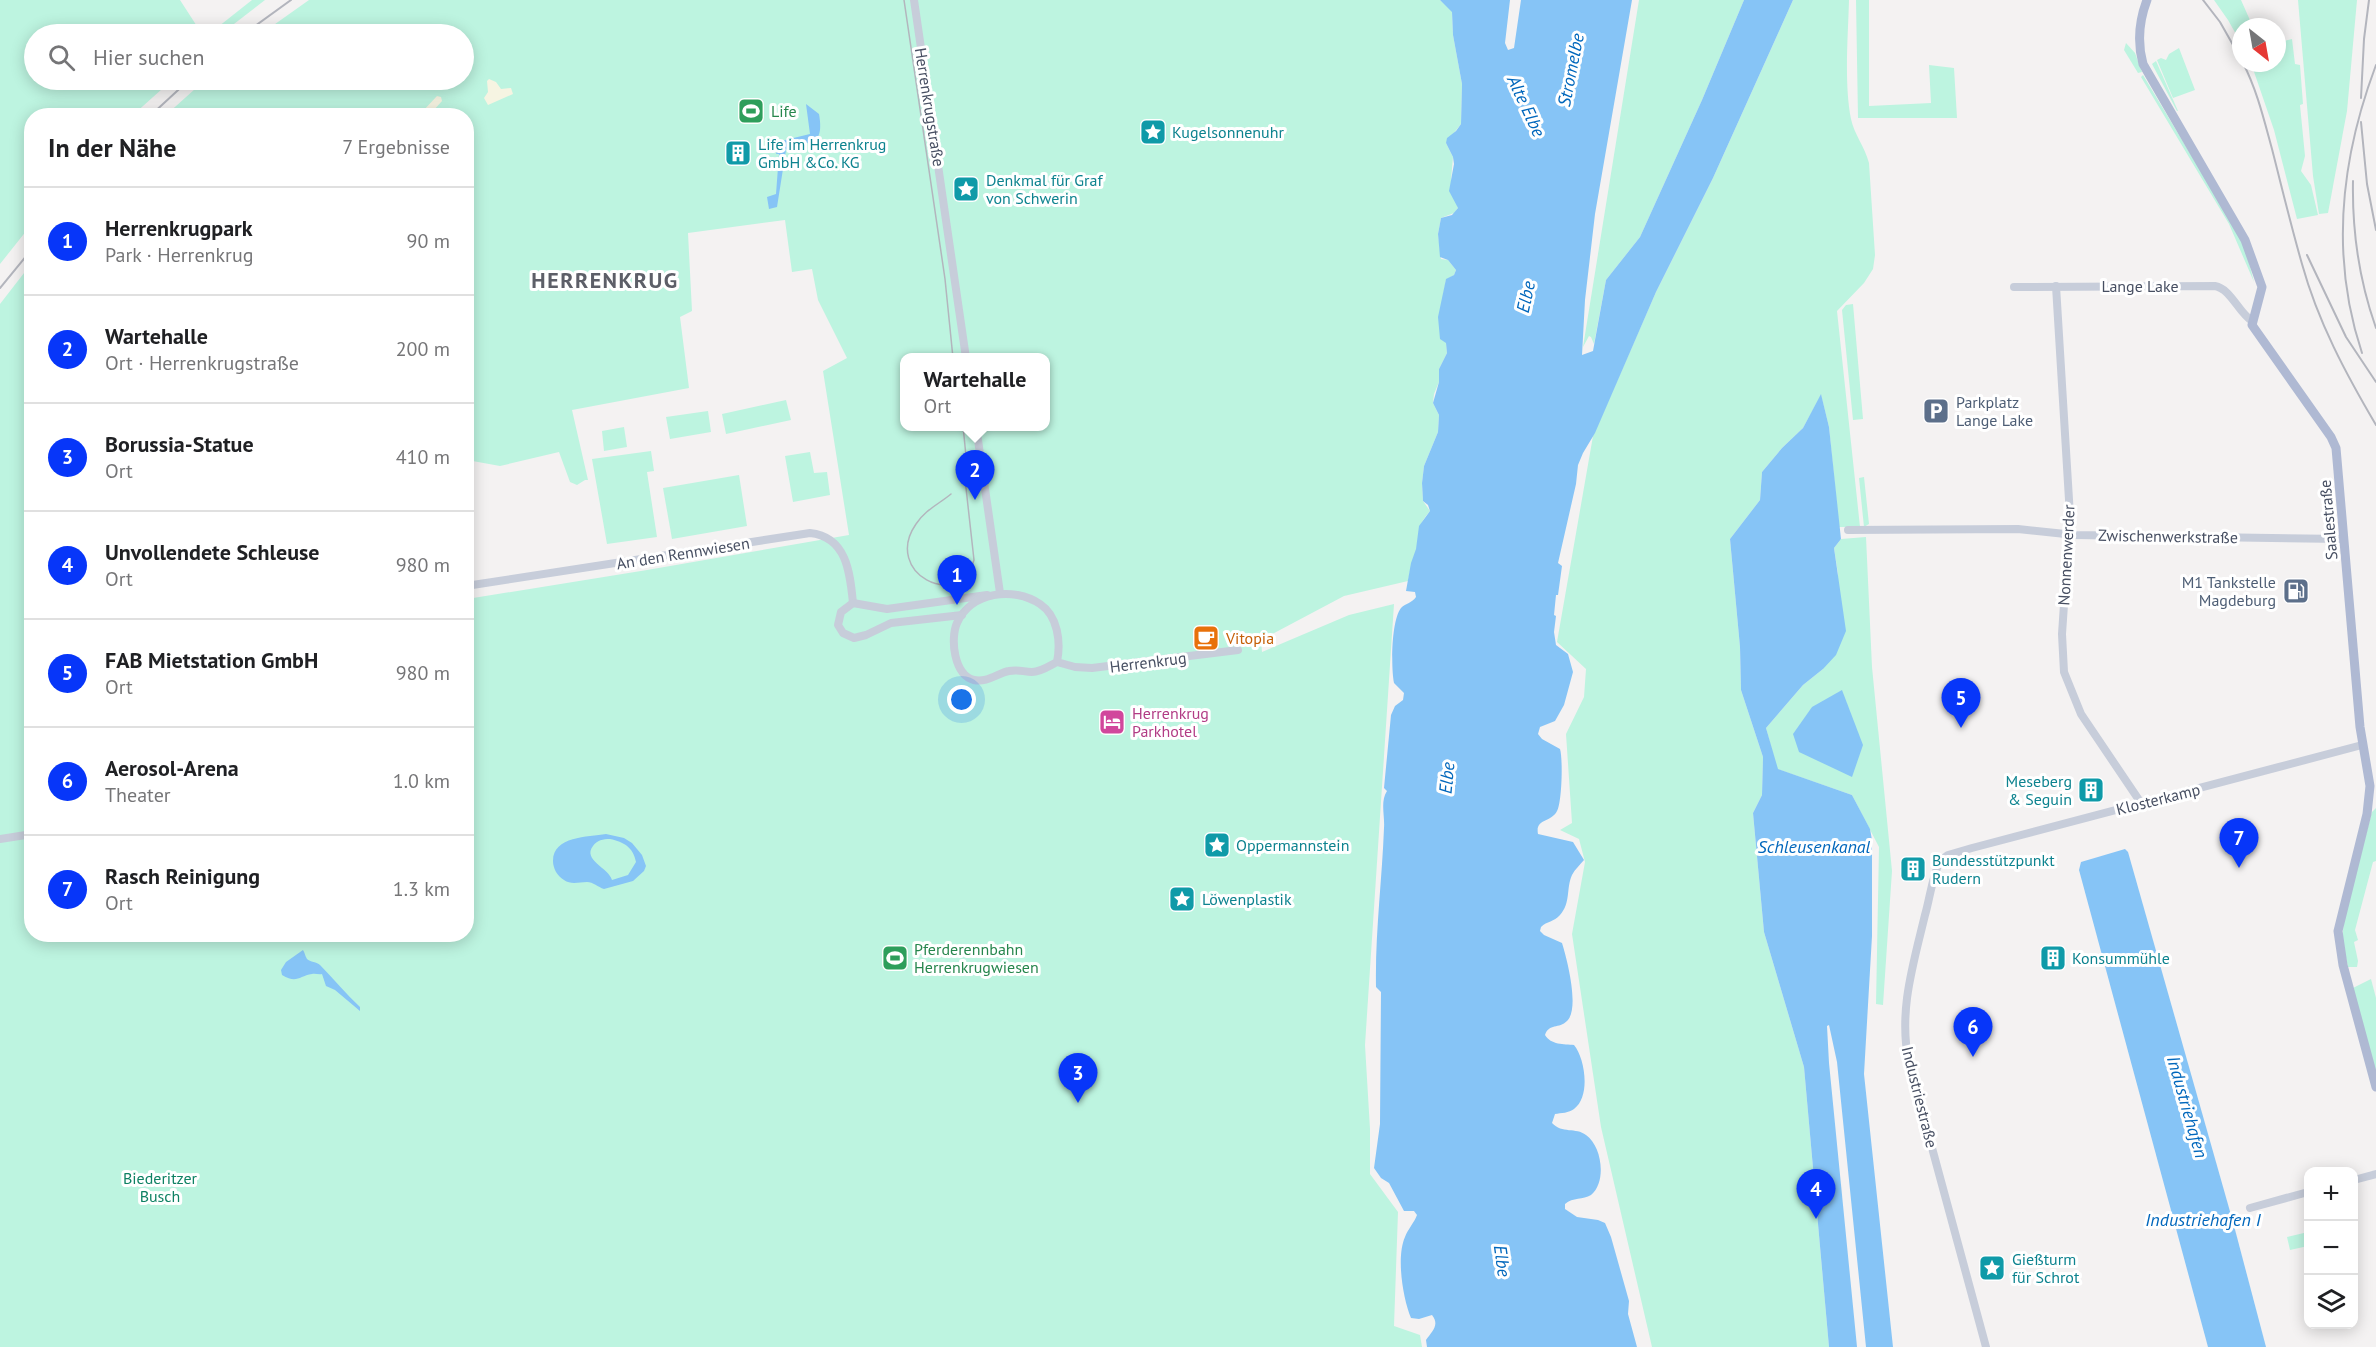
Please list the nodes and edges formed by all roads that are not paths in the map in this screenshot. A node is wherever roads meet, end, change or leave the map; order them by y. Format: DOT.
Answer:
graph roads {
  1 [pos="914,0"];
  2 [pos="2147,0"];
  3 [pos="2056,286"];
  4 [pos="2014,287"];
  5 [pos="2252,321"];
  6 [pos="965,353"];
  7 [pos="977,431"];
  8 [pos="1848,530"];
  9 [pos="2069,535"];
  10 [pos="2344,539"];
  11 [pos="474,585"];
  12 [pos="1000,593"];
  13 [pos="990,595"];
  14 [pos="853,603"];
  15 [pos="962,615"];
  16 [pos="1238,650"];
  17 [pos="1058,662"];
  18 [pos="2362,745"];
  19 [pos="2373,780"];
  20 [pos="2372,799"];
  21 [pos="2141,803"];
  22 [pos="24,835"];
  23 [pos="0,838"];
  24 [pos="1954,853"];
  25 [pos="2376,1087"];
  26 [pos="2376,1174"];
  27 [pos="2358,1179"];
  28 [pos="2304,1193"];
  29 [pos="2250,1208"];
  30 [pos="1986,1347"];
  1 -- 6 [label="street, Herrenkrugstraße"];
  2 -- 5 [label="main road"];
  3 -- 4 [label="street, Lange Lake"];
  3 -- 5 [label="street, Lange Lake"];
  3 -- 9 [label="street, Nonnenwerder"];
  5 -- 10 [label="main road, Saalestraße"];
  7 -- 12 [label="street"];
  8 -- 9 [label="street, Zwischenwerkstraße"];
  9 -- 10 [label="street, Zwischenwerkstraße"];
  9 -- 21 [label="street, Nonnenwerder"];
  10 -- 18 [label="main road, Saalestraße"];
  11 -- 14 [label="street, An den Rennwiesen"];
  12 -- 13 [label="street"];
  12 -- 17 [label="street"];
  13 -- 14 [label="street"];
  13 -- 15 [label="street"];
  14 -- 15 [label="street"];
  15 -- 17 [label="street, Herrenkrug"];
  16 -- 17 [label="street, Herrenkrug"];
  18 -- 19 [label="main road, Saalestraße"];
  18 -- 21 [label="street, Klosterkamp"];
  19 -- 20 [label="main road, Saalestraße"];
  20 -- 25 [label="main road, Saalestraße"];
  21 -- 24 [label="street, Klosterkamp"];
  22 -- 23 [label="street"];
  24 -- 30 [label="street, Industriestraße"];
  26 -- 27 [label="street"];
  28 -- 29 [label="street"];
}
